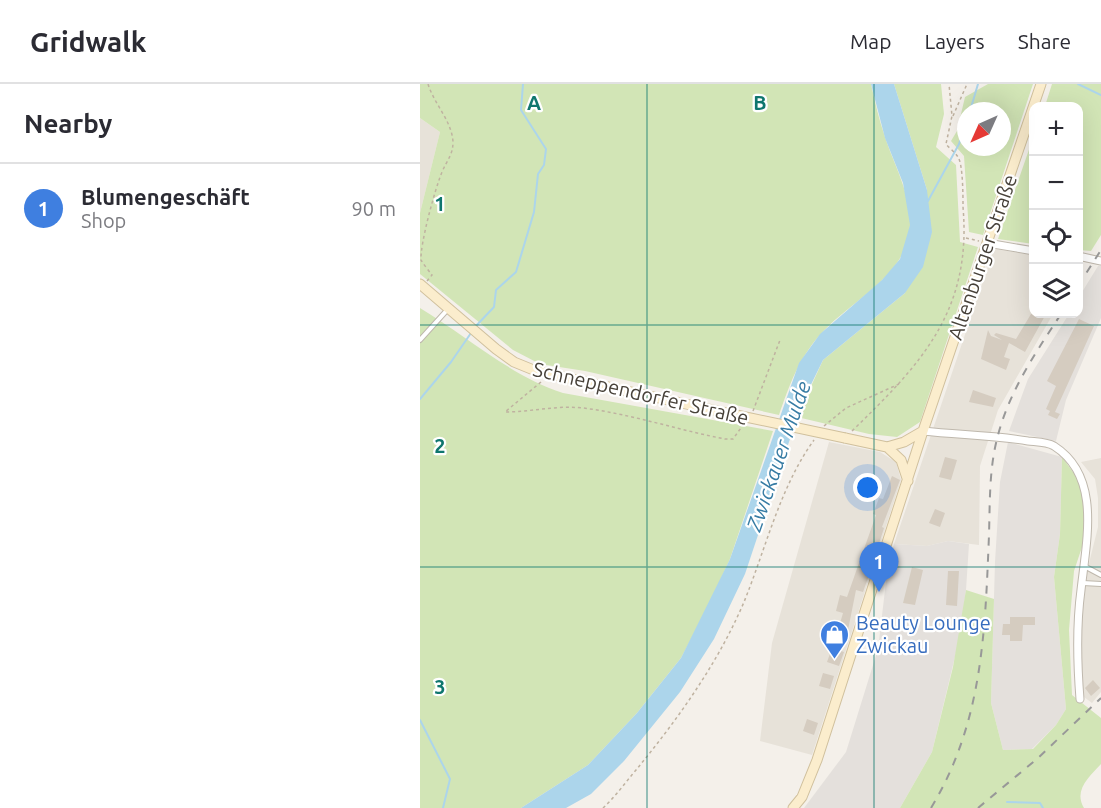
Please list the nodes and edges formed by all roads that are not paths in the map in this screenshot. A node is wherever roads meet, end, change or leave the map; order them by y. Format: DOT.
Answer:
graph roads {
  1 [pos="1041,84"];
  2 [pos="987,243"];
  3 [pos="1029,250"];
  4 [pos="1083,257"];
  5 [pos="1101,261"];
  6 [pos="422,285"];
  7 [pos="450,310"];
  8 [pos="420,340"];
  9 [pos="923,431"];
  10 [pos="887,447"];
  11 [pos="1086,471"];
  12 [pos="908,482"];
  13 [pos="1094,491"];
  14 [pos="1086,567"];
  15 [pos="1101,575"];
  16 [pos="1082,583"];
  17 [pos="1101,584"];
  18 [pos="1080,699"];
  19 [pos="793,808"];
  1 -- 2 [label="street, Altenburger Straße"];
  2 -- 3 [label="street"];
  2 -- 9 [label="street, Altenburger Straße"];
  4 -- 5 [label="street"];
  6 -- 7 [label="street, Schneppendorfer Straße"];
  7 -- 8 [label="lane"];
  7 -- 10 [label="street, Schneppendorfer Straße, bridge"];
  9 -- 10 [label="street"];
  9 -- 11 [label="street"];
  9 -- 12 [label="street, Altenburger Straße"];
  10 -- 12 [label="street"];
  12 -- 19 [label="street, Altenburger Straße"];
  13 -- 14 [label="street"];
  14 -- 15 [label="lane"];
  14 -- 16 [label="street"];
  16 -- 17 [label="lane"];
  16 -- 18 [label="street"];
}
